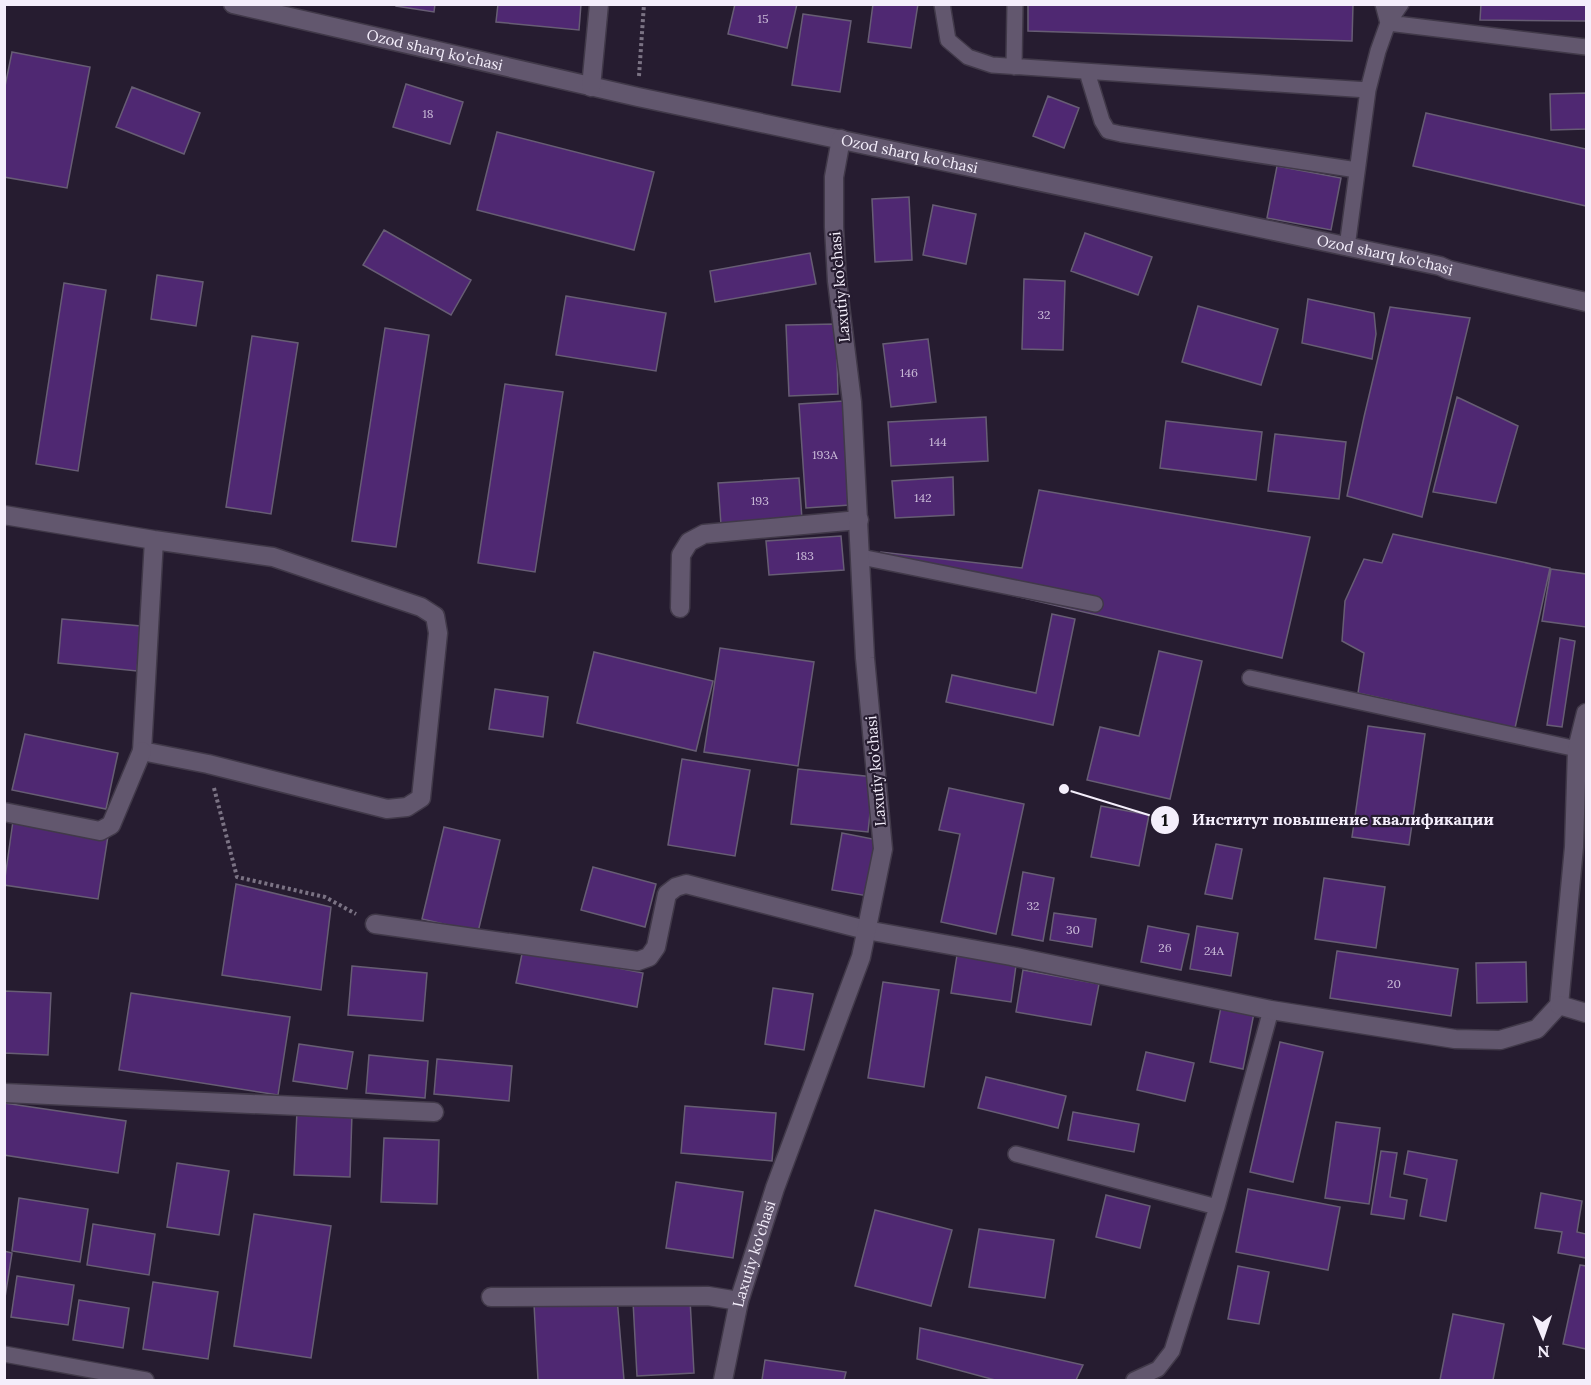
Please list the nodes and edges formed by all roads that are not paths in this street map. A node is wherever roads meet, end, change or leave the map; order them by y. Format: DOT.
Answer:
graph roads {
  1 [pos="233,4"];
  2 [pos="599,4"];
  3 [pos="942,4"];
  4 [pos="1015,4"];
  5 [pos="1383,4"];
  6 [pos="1401,4"];
  7 [pos="1388,23"];
  8 [pos="1587,47"];
  9 [pos="1014,67"];
  10 [pos="1087,72"];
  11 [pos="591,87"];
  12 [pos="1368,90"];
  13 [pos="841,139"];
  14 [pos="1357,170"];
  15 [pos="1347,247"];
  16 [pos="1587,302"];
  17 [pos="4,515"];
  18 [pos="859,520"];
  19 [pos="154,540"];
  20 [pos="861,557"];
  21 [pos="1095,604"];
  22 [pos="680,608"];
  23 [pos="1250,678"];
  24 [pos="1587,713"];
  25 [pos="1577,749"];
  26 [pos="142,751"];
  27 [pos="4,812"];
  28 [pos="1580,848"];
  29 [pos="375,924"];
  30 [pos="866,930"];
  31 [pos="1559,1005"];
  32 [pos="1271,1010"];
  33 [pos="1587,1013"];
  34 [pos="4,1092"];
  35 [pos="434,1112"];
  36 [pos="1016,1154"];
  37 [pos="1217,1207"];
  38 [pos="491,1297"];
  39 [pos="739,1301"];
  40 [pos="4,1354"];
  41 [pos="146,1380"];
  42 [pos="723,1380"];
  43 [pos="1134,1380"];
  1 -- 11 [label="street, Ozod sharq ko'chasi"];
  2 -- 11 [label="street"];
  3 -- 9 [label="lane"];
  4 -- 9 [label="lane"];
  5 -- 7 [label="lane"];
  6 -- 7 [label="lane"];
  7 -- 8 [label="lane"];
  7 -- 12 [label="lane"];
  9 -- 10 [label="lane"];
  10 -- 12 [label="lane"];
  10 -- 14 [label="lane"];
  11 -- 13 [label="street, Ozod sharq ko'chasi"];
  12 -- 14 [label="lane"];
  13 -- 15 [label="street, Ozod sharq ko'chasi"];
  13 -- 18 [label="street, Laxutiy ko'chasi"];
  14 -- 15 [label="lane"];
  15 -- 16 [label="street, Ozod sharq ko'chasi"];
  17 -- 19 [label="street"];
  18 -- 20 [label="street, Laxutiy ko'chasi"];
  18 -- 22 [label="street"];
  19 -- 26 [label="street"];
  19 -- 26 [label="street"];
  20 -- 21 [label="lane"];
  20 -- 30 [label="street, Laxutiy ko'chasi"];
  23 -- 25 [label="lane"];
  24 -- 25 [label="street"];
  25 -- 28 [label="street"];
  26 -- 27 [label="street"];
  28 -- 31 [label="street"];
  29 -- 30 [label="street"];
  30 -- 32 [label="street"];
  30 -- 39 [label="street, Laxutiy ko'chasi"];
  31 -- 32 [label="street"];
  31 -- 33 [label="street"];
  32 -- 37 [label="lane"];
  34 -- 35 [label="street"];
  36 -- 37 [label="lane"];
  37 -- 43 [label="lane"];
  38 -- 39 [label="street"];
  39 -- 42 [label="street, Laxutiy ko'chasi"];
  40 -- 41 [label="lane"];
}
